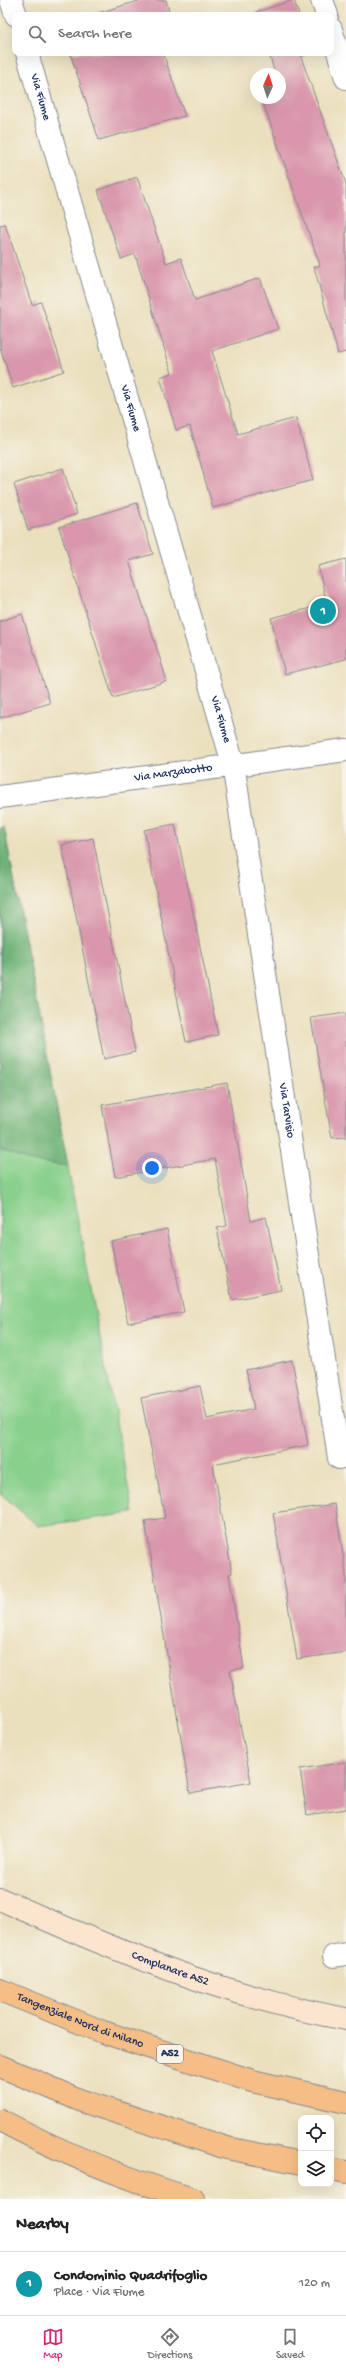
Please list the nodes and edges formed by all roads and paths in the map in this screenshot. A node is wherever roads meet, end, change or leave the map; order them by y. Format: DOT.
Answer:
graph roads {
  1 [pos="11,0"];
  2 [pos="322,0"];
  3 [pos="15,12"];
  4 [pos="326,12"];
  5 [pos="334,39"];
  6 [pos="28,56"];
  7 [pos="346,78"];
  8 [pos="346,750"];
  9 [pos="233,764"];
  10 [pos="0,796"];
  11 [pos="339,1458"];
  12 [pos="0,1899"];
  13 [pos="0,1990"];
  14 [pos="346,2019"];
  15 [pos="0,2066"];
  16 [pos="346,2102"];
  17 [pos="0,2120"];
  18 [pos="298,2162"];
  19 [pos="334,2170"];
  20 [pos="346,2172"];
  21 [pos="193,2199"];
  1 -- 3 [label="street"];
  2 -- 4 [label="street"];
  5 -- 7 [label="street"];
  6 -- 9 [label="street, Via Fiume"];
  8 -- 9 [label="street, Via Marzabotto"];
  9 -- 10 [label="street, Via Marzabotto"];
  9 -- 11 [label="street, Via Tarvisio"];
  12 -- 14 [label="main road, Complanare A52"];
  13 -- 16 [label="highway, Tangenziale Nord di Milano / A52"];
  15 -- 18 [label="highway"];
  17 -- 21 [label="highway"];
  19 -- 20 [label="highway"];
}
